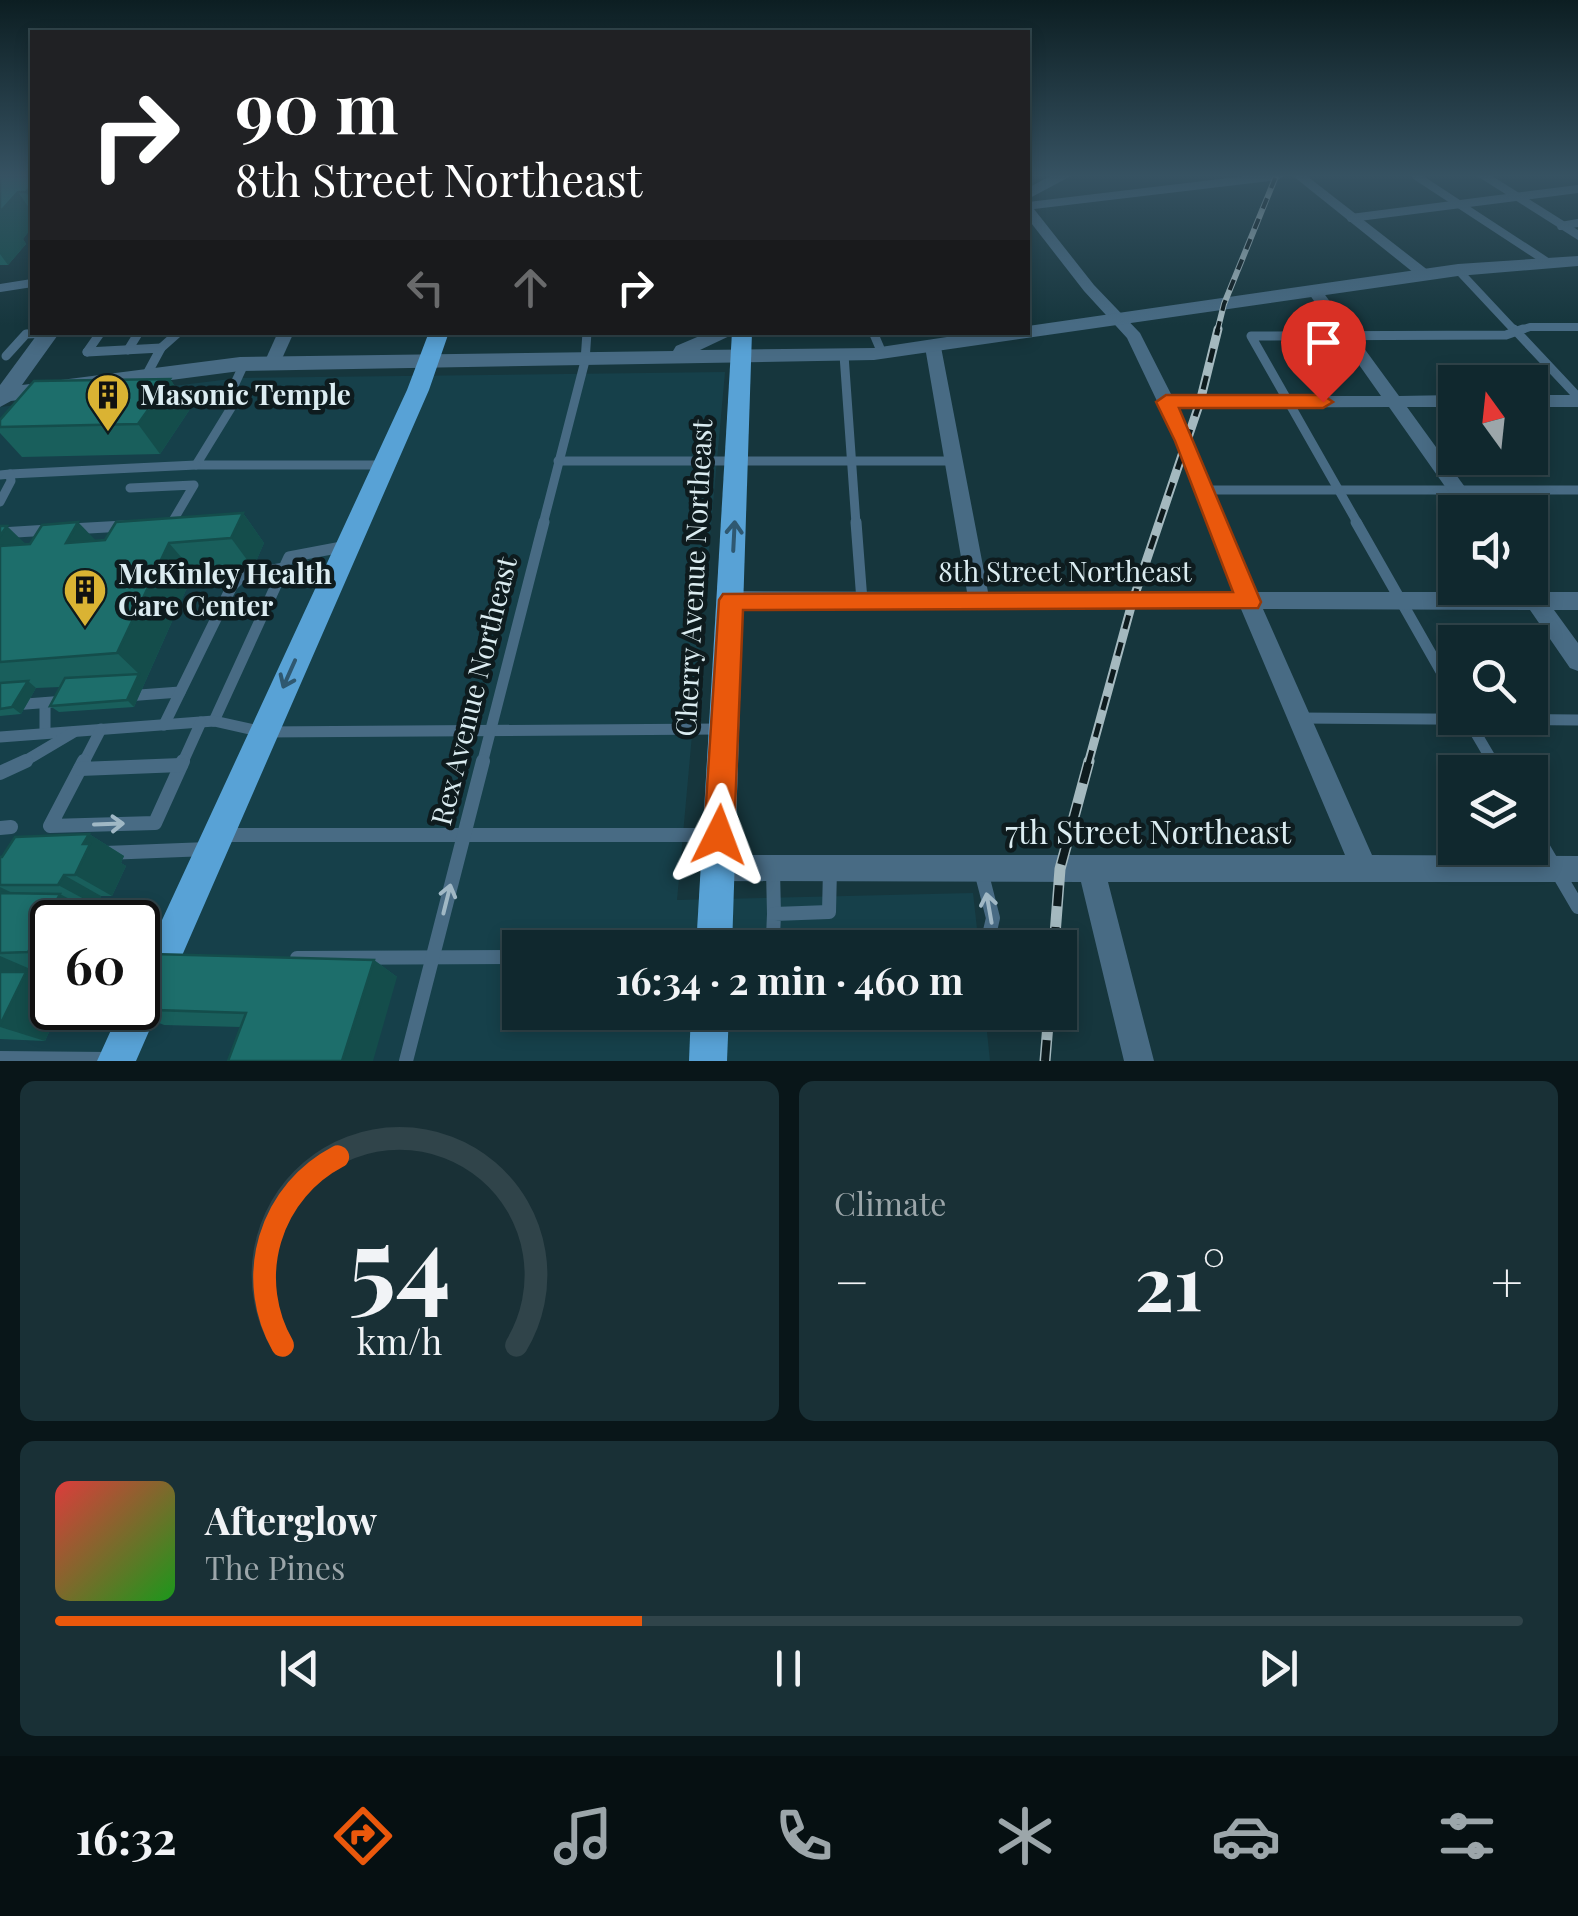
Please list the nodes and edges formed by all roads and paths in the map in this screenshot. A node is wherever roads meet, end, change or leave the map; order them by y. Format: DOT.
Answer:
graph roads {
  1 [pos="1041,226"];
  2 [pos="1361,226"];
  3 [pos="1492,226"];
  4 [pos="1561,226"];
  5 [pos="1578,236"];
  6 [pos="1578,261"];
  7 [pos="1549,263"];
  8 [pos="1458,270"];
  9 [pos="1424,274"];
  10 [pos="30,282"];
  11 [pos="0,288"];
  12 [pos="1315,290"];
  13 [pos="1120,320"];
  14 [pos="1578,327"];
  15 [pos="1030,330"];
  16 [pos="1518,332"];
  17 [pos="30,334"];
  18 [pos="48,335"];
  19 [pos="98,335"];
  20 [pos="137,335"];
  21 [pos="177,335"];
  22 [pos="285,335"];
  23 [pos="438,335"];
  24 [pos="587,335"];
  25 [pos="874,335"];
  26 [pos="1347,335"];
  27 [pos="963,337"];
  28 [pos="737,341"];
  29 [pos="933,347"];
  30 [pos="161,348"];
  31 [pos="128,350"];
  32 [pos="882,353"];
  33 [pos="34,355"];
  34 [pos="844,355"];
  35 [pos="3,359"];
  36 [pos="586,361"];
  37 [pos="430,362"];
  38 [pos="244,364"];
  39 [pos="272,364"];
  40 [pos="147,374"];
  41 [pos="1,397"];
  42 [pos="1578,399"];
  43 [pos="1548,400"];
  44 [pos="1287,401"];
  45 [pos="1438,401"];
  46 [pos="1166,402"];
  47 [pos="1394,402"];
  48 [pos="852,460"];
  49 [pos="558,461"];
  50 [pos="738,461"];
  51 [pos="954,461"];
  52 [pos="384,465"];
  53 [pos="196,466"];
  54 [pos="5,475"];
  55 [pos="130,488"];
  56 [pos="1205,490"];
  57 [pos="1458,490"];
  58 [pos="1578,490"];
  59 [pos="1338,492"];
  60 [pos="1461,495"];
  61 [pos="0,502"];
  62 [pos="154,525"];
  63 [pos="135,526"];
  64 [pos="0,532"];
  65 [pos="347,546"];
  66 [pos="284,568"];
  67 [pos="1548,597"];
  68 [pos="1438,599"];
  69 [pos="731,600"];
  70 [pos="862,601"];
  71 [pos="1401,601"];
  72 [pos="1578,601"];
  73 [pos="980,602"];
  74 [pos="1249,602"];
  75 [pos="1539,605"];
  76 [pos="1578,661"];
  77 [pos="1438,666"];
  78 [pos="180,692"];
  79 [pos="117,697"];
  80 [pos="78,700"];
  81 [pos="45,703"];
  82 [pos="0,706"];
  83 [pos="1299,718"];
  84 [pos="1438,719"];
  85 [pos="1548,720"];
  86 [pos="1578,720"];
  87 [pos="208,721"];
  88 [pos="164,725"];
  89 [pos="725,728"];
  90 [pos="100,730"];
  91 [pos="490,730"];
  92 [pos="74,731"];
  93 [pos="263,732"];
  94 [pos="46,733"];
  95 [pos="0,737"];
  96 [pos="181,765"];
  97 [pos="80,769"];
  98 [pos="0,773"];
  99 [pos="50,826"];
  100 [pos="463,834"];
  101 [pos="719,835"];
  102 [pos="38,839"];
  103 [pos="214,842"];
  104 [pos="1548,846"];
  105 [pos="80,854"];
  106 [pos="717,868"];
  107 [pos="773,868"];
  108 [pos="830,868"];
  109 [pos="1091,868"];
  110 [pos="1364,868"];
  111 [pos="981,869"];
  112 [pos="1567,869"];
  113 [pos="1578,907"];
  114 [pos="774,914"];
  115 [pos="715,930"];
  116 [pos="775,930"];
  117 [pos="990,930"];
  118 [pos="502,957"];
  119 [pos="432,958"];
  120 [pos="278,959"];
  121 [pos="709,1030"];
  122 [pos="0,1058"];
  123 [pos="116,1060"];
  124 [pos="406,1061"];
  125 [pos="708,1061"];
  126 [pos="1139,1061"];
  1 -- 13 [label="street"];
  2 -- 9 [label="street"];
  3 -- 7 [label="lane"];
  4 -- 5 [label="street"];
  6 -- 7 [label="street"];
  7 -- 8 [label="street"];
  8 -- 9 [label="street"];
  8 -- 16 [label="lane"];
  9 -- 12 [label="street"];
  10 -- 11 [label="lane"];
  12 -- 13 [label="street"];
  12 -- 26 [label="street"];
  13 -- 15 [label="street"];
  13 -- 46 [label="street"];
  14 -- 16 [label="lane"];
  16 -- 26 [label="lane"];
  16 -- 42 [label="lane"];
  17 -- 35 [label="lane"];
  18 -- 33 [label="street"];
  19 -- 31 [label="lane"];
  20 -- 31 [label="lane"];
  21 -- 30 [label="lane"];
  22 -- 39 [label="street"];
  23 -- 37 [label="main road"];
  24 -- 36 [label="lane, Rex Avenue Northeast"];
  25 -- 32 [label="lane"];
  26 -- 44 [label="lane"];
  26 -- 47 [label="street"];
  27 -- 29 [label="street"];
  28 -- 34 [label="street"];
  28 -- 36 [label="street"];
  28 -- 50 [label="main road, Cherry Avenue Northeast"];
  29 -- 32 [label="street"];
  29 -- 51 [label="street"];
  30 -- 31 [label="lane"];
  30 -- 40 [label="lane"];
  32 -- 34 [label="street"];
  33 -- 35 [label="lane"];
  33 -- 41 [label="street"];
  34 -- 48 [label="lane"];
  36 -- 37 [label="street"];
  36 -- 49 [label="lane, Rex Avenue Northeast"];
  37 -- 39 [label="street"];
  37 -- 52 [label="main road"];
  38 -- 39 [label="street"];
  38 -- 40 [label="street"];
  38 -- 53 [label="lane"];
  40 -- 41 [label="street"];
  42 -- 43 [label="street"];
  44 -- 46 [label="street"];
  44 -- 47 [label="street"];
  44 -- 59 [label="lane"];
  45 -- 47 [label="street"];
  46 -- 56 [label="street"];
  47 -- 57 [label="street"];
  48 -- 50 [label="lane"];
  48 -- 51 [label="lane"];
  48 -- 70 [label="lane"];
  49 -- 50 [label="lane"];
  49 -- 91 [label="lane, Rex Avenue Northeast"];
  69 -- 50 [label="main road, Cherry Avenue Northeast, one-way"];
  51 -- 73 [label="street"];
  52 -- 53 [label="lane"];
  52 -- 65 [label="main road"];
  53 -- 54 [label="lane"];
  54 -- 61 [label="lane"];
  55 -- 62 [label="lane"];
  56 -- 59 [label="lane"];
  56 -- 74 [label="street"];
  57 -- 58 [label="lane"];
  57 -- 59 [label="lane"];
  57 -- 60 [label="street"];
  59 -- 71 [label="lane"];
  63 -- 64 [label="lane"];
  65 -- 66 [label="lane"];
  65 -- 93 [label="main road, one-way"];
  66 -- 78 [label="lane"];
  66 -- 87 [label="lane"];
  67 -- 72 [label="street, 8th Street Northeast"];
  68 -- 71 [label="street, 8th Street Northeast"];
  69 -- 70 [label="street, 8th Street Northeast"];
  69 -- 89 [label="main road, Cherry Avenue Northeast"];
  70 -- 73 [label="street, 8th Street Northeast"];
  71 -- 74 [label="street, 8th Street Northeast"];
  71 -- 77 [label="lane"];
  73 -- 74 [label="street, 8th Street Northeast"];
  74 -- 83 [label="street"];
  75 -- 76 [label="street"];
  78 -- 79 [label="lane"];
  78 -- 88 [label="lane"];
  80 -- 81 [label="lane"];
  81 -- 82 [label="lane"];
  81 -- 94 [label="lane"];
  83 -- 84 [label="lane"];
  83 -- 110 [label="street"];
  85 -- 86 [label="lane"];
  87 -- 88 [label="lane"];
  87 -- 93 [label="lane"];
  87 -- 96 [label="lane"];
  88 -- 90 [label="lane"];
  89 -- 91 [label="lane"];
  89 -- 101 [label="main road, Cherry Avenue Northeast"];
  90 -- 92 [label="lane"];
  90 -- 97 [label="lane"];
  91 -- 93 [label="lane"];
  91 -- 100 [label="lane, Rex Avenue Northeast"];
  92 -- 94 [label="lane"];
  92 -- 98 [label="lane"];
  93 -- 103 [label="main road"];
  94 -- 95 [label="lane"];
  96 -- 97 [label="lane"];
  99 -- 96 [label="lane, one-way"];
  97 -- 99 [label="lane"];
  99 -- 102 [label="lane"];
  100 -- 101 [label="lane"];
  100 -- 103 [label="lane"];
  119 -- 100 [label="lane, Rex Avenue Northeast, one-way"];
  101 -- 106 [label="main road, Cherry Avenue Northeast"];
  103 -- 105 [label="lane"];
  103 -- 123 [label="main road"];
  104 -- 112 [label="lane"];
  106 -- 107 [label="street, 7th Street Northeast"];
  106 -- 115 [label="main road, Cherry Avenue Northeast"];
  107 -- 108 [label="street, 7th Street Northeast"];
  107 -- 114 [label="lane"];
  108 -- 111 [label="street, 7th Street Northeast"];
  108 -- 114 [label="lane"];
  109 -- 110 [label="street, 7th Street Northeast"];
  109 -- 111 [label="street, 7th Street Northeast"];
  109 -- 126 [label="street"];
  110 -- 112 [label="street, 7th Street Northeast"];
  117 -- 111 [label="lane, one-way"];
  112 -- 113 [label="lane"];
  114 -- 116 [label="lane"];
  118 -- 119 [label="lane"];
  119 -- 120 [label="lane"];
  119 -- 124 [label="lane, Rex Avenue Northeast"];
  121 -- 125 [label="main road"];
  122 -- 123 [label="lane"];
}
